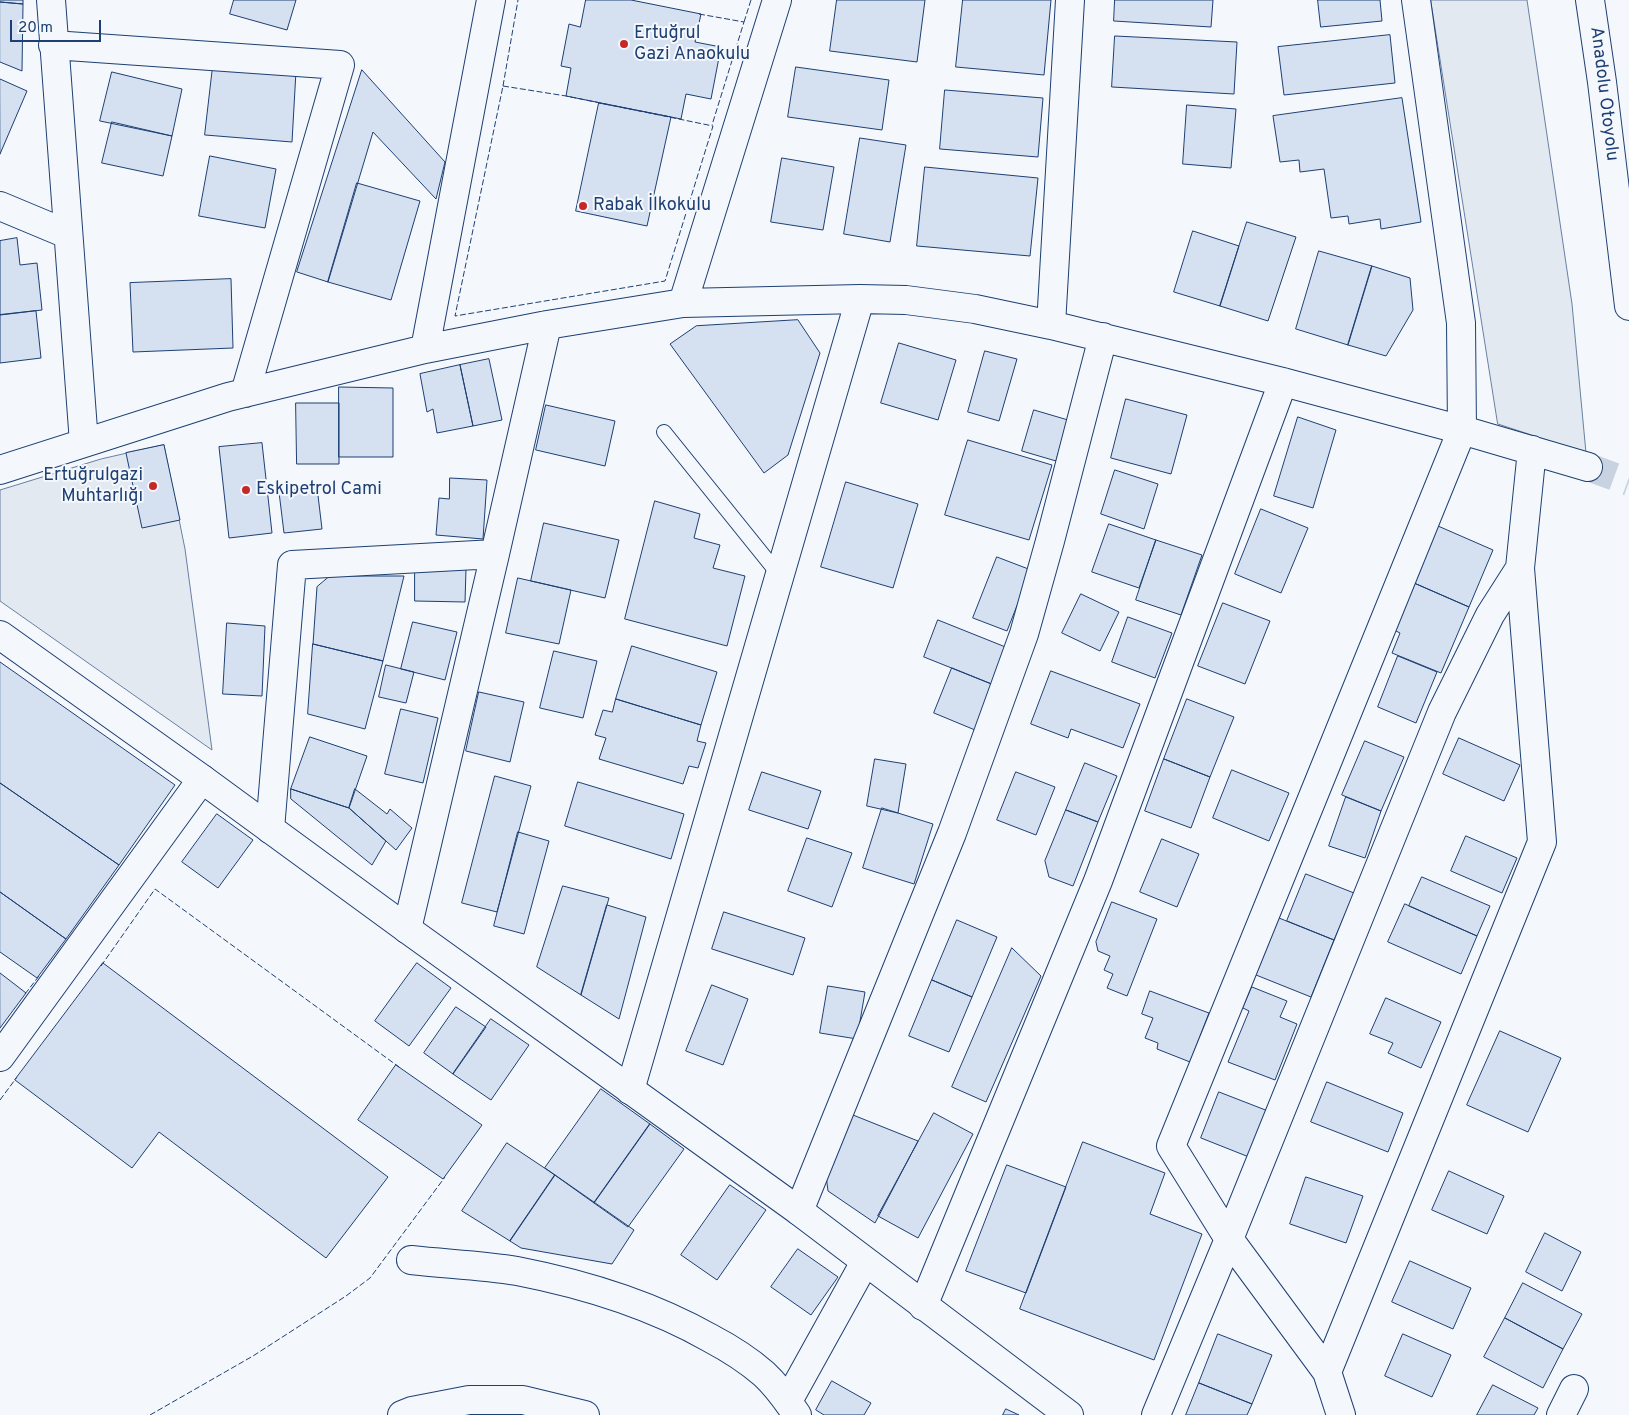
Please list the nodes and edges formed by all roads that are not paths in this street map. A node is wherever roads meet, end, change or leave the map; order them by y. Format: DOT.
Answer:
graph roads {
  1 [pos="50,0"];
  2 [pos="491,0"];
  3 [pos="777,0"];
  4 [pos="1070,0"];
  5 [pos="1416,0"];
  6 [pos="1590,0"];
  7 [pos="53,45"];
  8 [pos="0,206"];
  9 [pos="67,234"];
  10 [pos="860,299"];
  11 [pos="683,303"];
  12 [pos="1629,306"];
  13 [pos="1051,324"];
  14 [pos="546,325"];
  15 [pos="1103,338"];
  16 [pos="425,349"];
  17 [pos="1284,382"];
  18 [pos="245,393"];
  19 [pos="1462,430"];
  20 [pos="664,432"];
  21 [pos="84,443"];
  22 [pos="1532,450"];
  23 [pos="1588,467"];
  24 [pos="0,470"];
  25 [pos="495,554"];
  26 [pos="1520,568"];
  27 [pos="780,576"];
  28 [pos="0,635"];
  29 [pos="202,779"];
  30 [pos="270,829"];
  31 [pos="407,929"];
  32 [pos="0,1057"];
  33 [pos="630,1090"];
  34 [pos="799,1211"];
  35 [pos="1229,1239"];
  36 [pos="411,1260"];
  37 [pos="865,1262"];
  38 [pos="923,1306"];
  39 [pos="1327,1372"];
  40 [pos="1574,1389"];
  41 [pos="793,1408"];
  42 [pos="402,1415"];
  43 [pos="585,1415"];
  44 [pos="1069,1415"];
  45 [pos="1156,1415"];
  46 [pos="1341,1415"];
  47 [pos="1561,1415"];
  1 -- 7 [label="main road"];
  2 -- 16 [label="main road"];
  3 -- 11 [label="main road"];
  4 -- 13 [label="main road"];
  5 -- 19 [label="main road"];
  6 -- 12 [label="main road, Anadolu Otoyolu"];
  7 -- 9 [label="main road"];
  7 -- 18 [label="main road"];
  8 -- 9 [label="main road"];
  9 -- 21 [label="main road"];
  10 -- 11 [label="main road"];
  10 -- 13 [label="main road"];
  10 -- 27 [label="main road"];
  11 -- 14 [label="main road"];
  13 -- 15 [label="main road"];
  14 -- 16 [label="main road"];
  14 -- 25 [label="main road"];
  15 -- 17 [label="main road"];
  15 -- 34 [label="main road"];
  16 -- 18 [label="main road"];
  17 -- 19 [label="main road"];
  17 -- 38 [label="main road"];
  18 -- 21 [label="main road"];
  19 -- 22 [label="main road"];
  19 -- 35 [label="main road"];
  20 -- 27 [label="lane"];
  21 -- 24 [label="main road"];
  22 -- 23 [label="main road"];
  22 -- 26 [label="main road"];
  25 -- 30 [label="main road"];
  25 -- 31 [label="main road"];
  26 -- 35 [label="main road"];
  26 -- 39 [label="main road"];
  27 -- 33 [label="main road"];
  28 -- 29 [label="main road"];
  29 -- 30 [label="main road"];
  29 -- 32 [label="main road"];
  30 -- 31 [label="main road"];
  31 -- 33 [label="main road"];
  33 -- 34 [label="main road"];
  34 -- 37 [label="main road"];
  35 -- 39 [label="main road"];
  35 -- 45 [label="main road"];
  36 -- 41 [label="main road"];
  37 -- 38 [label="main road"];
  37 -- 41 [label="main road"];
  38 -- 44 [label="main road"];
  39 -- 46 [label="main road"];
  40 -- 47 [label="main road"];
  42 -- 43 [label="main road"];
}
